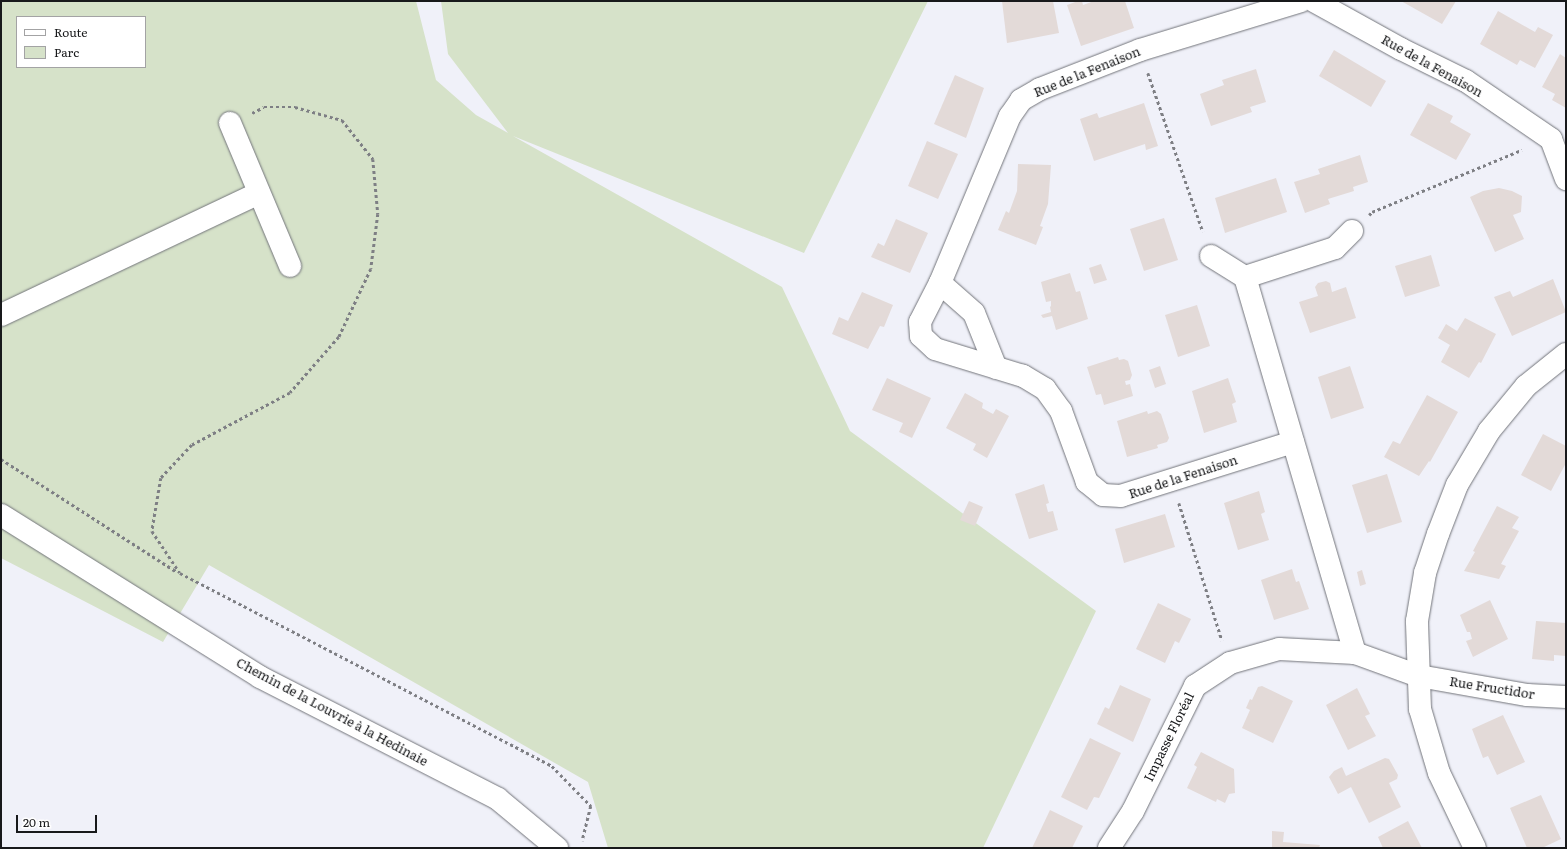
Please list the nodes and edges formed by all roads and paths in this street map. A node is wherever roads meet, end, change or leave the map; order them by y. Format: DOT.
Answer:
graph roads {
  1 [pos="1300,1"];
  2 [pos="1314,1"];
  3 [pos="1140,50"];
  4 [pos="230,123"];
  5 [pos="1551,139"];
  6 [pos="1566,179"];
  7 [pos="259,193"];
  8 [pos="1352,231"];
  9 [pos="1211,256"];
  10 [pos="290,266"];
  11 [pos="1245,277"];
  12 [pos="940,283"];
  13 [pos="1,315"];
  14 [pos="1566,354"];
  15 [pos="996,368"];
  16 [pos="1293,442"];
  17 [pos="1,459"];
  18 [pos="1172,480"];
  19 [pos="1,516"];
  20 [pos="180,573"];
  21 [pos="1354,653"];
  22 [pos="1230,663"];
  23 [pos="1419,676"];
  24 [pos="1566,697"];
  25 [pos="580,846"];
  26 [pos="557,848"];
  27 [pos="1109,848"];
  28 [pos="1475,848"];
  1 -- 3 [label="street, Rue de la Fenaison"];
  2 -- 5 [label="street, Rue de la Fenaison"];
  3 -- 9 [label="path"];
  3 -- 12 [label="street, Rue de la Fenaison"];
  4 -- 7 [label="street"];
  4 -- 20 [label="path"];
  5 -- 6 [label="street"];
  5 -- 8 [label="path"];
  7 -- 10 [label="street"];
  7 -- 13 [label="street"];
  8 -- 11 [label="street"];
  9 -- 11 [label="street"];
  11 -- 16 [label="street"];
  12 -- 15 [label="street"];
  12 -- 15 [label="street, Rue de la Fenaison"];
  14 -- 23 [label="street"];
  15 -- 18 [label="street, Rue de la Fenaison"];
  16 -- 18 [label="street, Rue de la Fenaison"];
  16 -- 21 [label="street"];
  17 -- 20 [label="path"];
  18 -- 22 [label="path"];
  19 -- 26 [label="street, Chemin de la Louvrie à la Hedinaie"];
  20 -- 25 [label="path"];
  21 -- 22 [label="street, Impasse Floréal"];
  21 -- 23 [label="street, Rue Fructidor"];
  22 -- 27 [label="street, Impasse Floréal"];
  23 -- 24 [label="street, Rue Fructidor"];
  23 -- 28 [label="street"];
}
